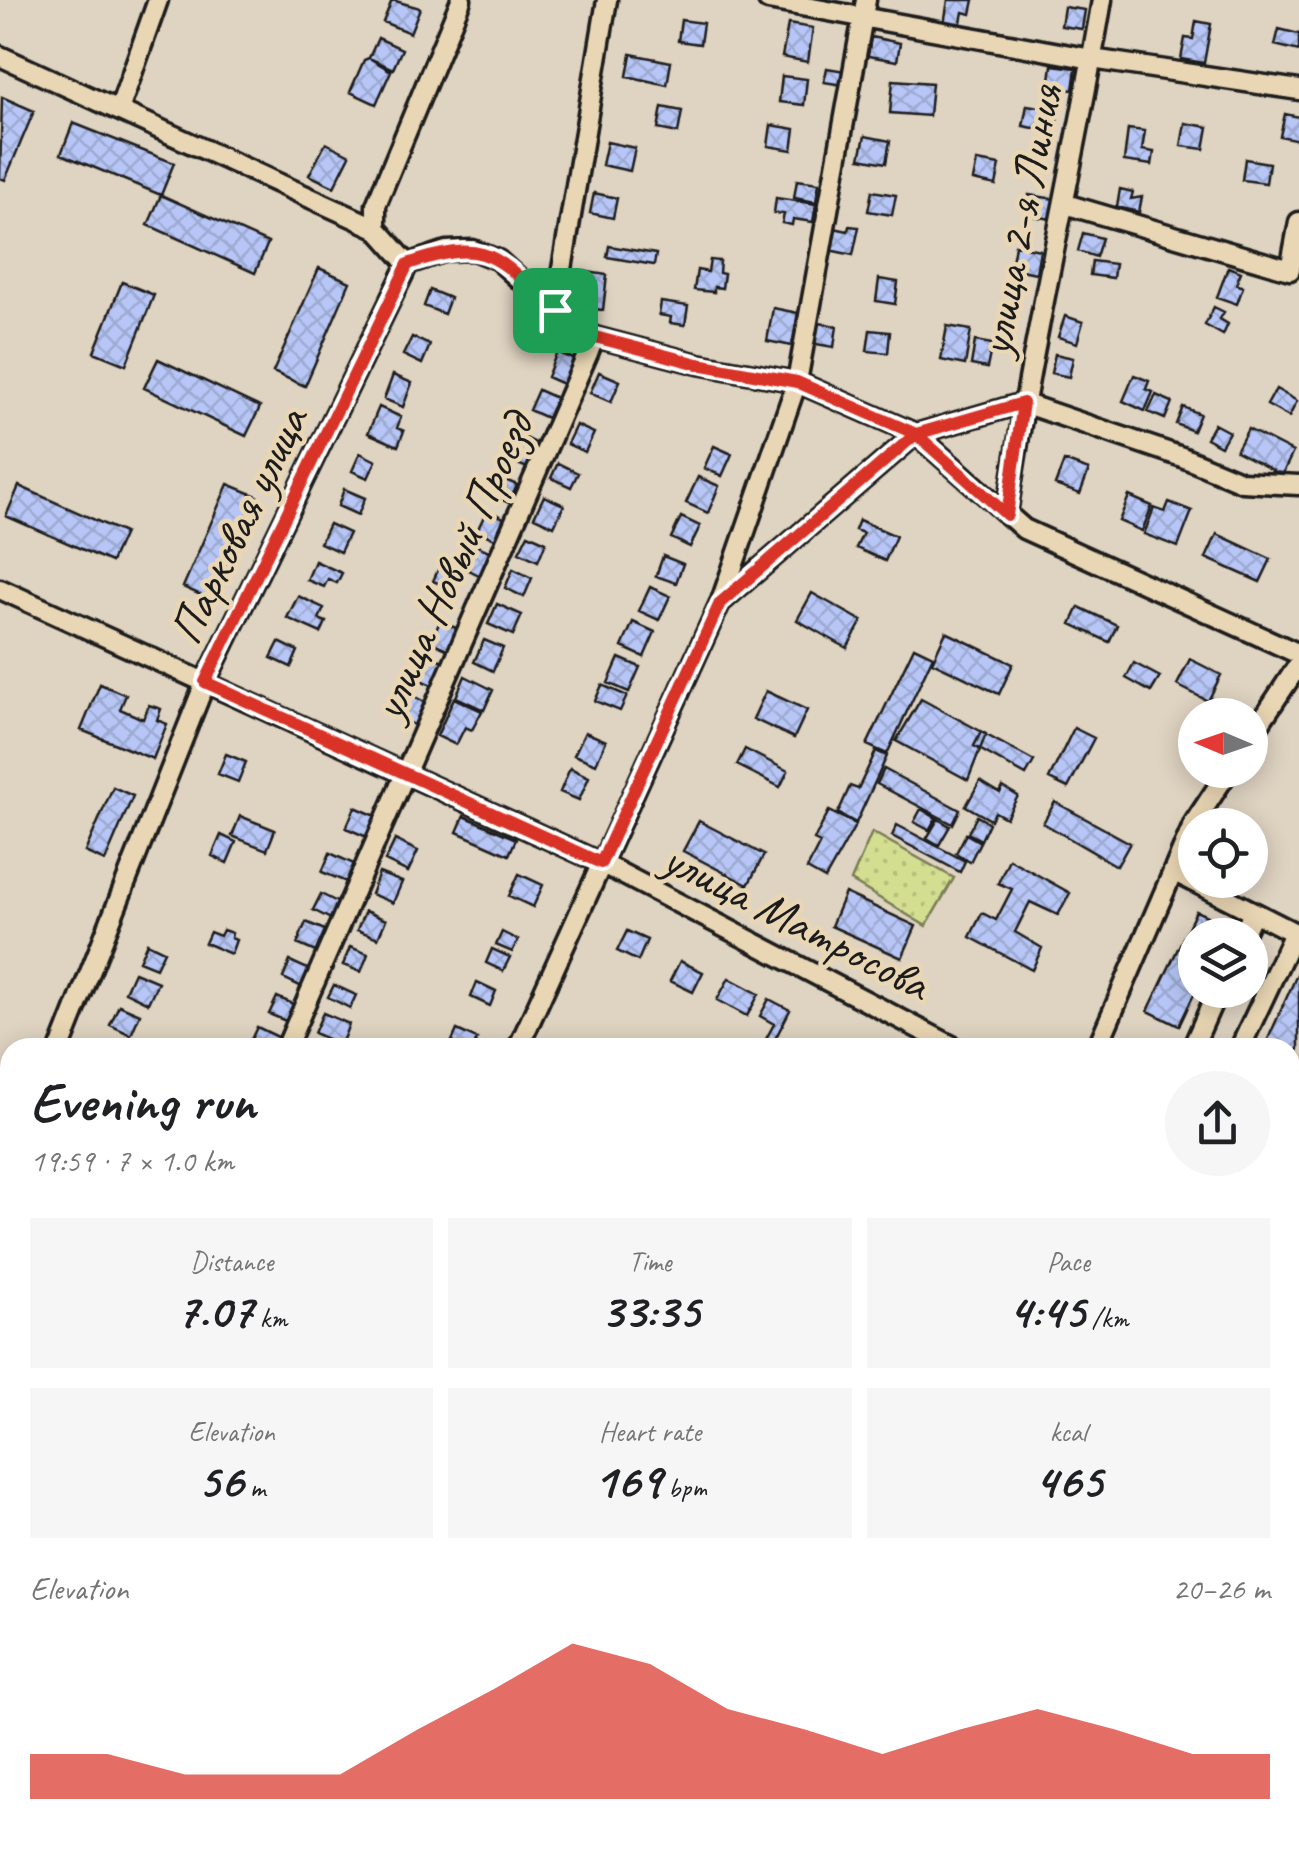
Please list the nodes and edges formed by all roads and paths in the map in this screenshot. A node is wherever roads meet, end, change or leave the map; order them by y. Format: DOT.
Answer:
graph roads {
  1 [pos="158,0"];
  2 [pos="461,0"];
  3 [pos="607,0"];
  4 [pos="768,0"];
  5 [pos="1102,0"];
  6 [pos="865,9"];
  7 [pos="0,56"];
  8 [pos="1092,59"];
  9 [pos="1299,90"];
  10 [pos="118,110"];
  11 [pos="1065,204"];
  12 [pos="1299,222"];
  13 [pos="376,228"];
  14 [pos="408,264"];
  15 [pos="555,310"];
  16 [pos="595,337"];
  17 [pos="797,382"];
  18 [pos="1023,403"];
  19 [pos="916,434"];
  20 [pos="1299,486"];
  21 [pos="1007,515"];
  22 [pos="0,589"];
  23 [pos="720,603"];
  24 [pos="1299,654"];
  25 [pos="1299,664"];
  26 [pos="205,682"];
  27 [pos="1268,711"];
  28 [pos="404,772"];
  29 [pos="1217,788"];
  30 [pos="601,863"];
  31 [pos="1173,871"];
  32 [pos="1253,913"];
  33 [pos="1251,918"];
  34 [pos="1296,934"];
  35 [pos="1210,1008"];
  36 [pos="64,1038"];
  37 [pos="290,1038"];
  38 [pos="522,1038"];
  39 [pos="937,1038"];
  40 [pos="1101,1038"];
  41 [pos="1197,1038"];
  42 [pos="1245,1038"];
  1 -- 10 [label="street"];
  2 -- 13 [label="street"];
  3 -- 15 [label="street"];
  4 -- 6 [label="street"];
  5 -- 8 [label="street, улица 2-я Линия"];
  6 -- 8 [label="street"];
  6 -- 17 [label="street"];
  7 -- 10 [label="street"];
  8 -- 9 [label="street"];
  8 -- 11 [label="street, улица 2-я Линия"];
  10 -- 13 [label="street"];
  11 -- 12 [label="street"];
  11 -- 18 [label="street, улица 2-я Линия"];
  13 -- 14 [label="street"];
  14 -- 15 [label="street"];
  14 -- 26 [label="street, Парковая улица"];
  15 -- 16 [label="street"];
  16 -- 17 [label="street"];
  16 -- 28 [label="street, улица Новый Проезд"];
  17 -- 19 [label="street"];
  17 -- 23 [label="street"];
  18 -- 19 [label="street"];
  18 -- 20 [label="street"];
  18 -- 21 [label="street, улица 2-я Линия"];
  19 -- 21 [label="street"];
  19 -- 23 [label="street"];
  21 -- 24 [label="street"];
  22 -- 26 [label="street, улица Матросова"];
  23 -- 30 [label="street"];
  25 -- 27 [label="street"];
  26 -- 28 [label="street, улица Матросова"];
  26 -- 36 [label="street, Парковая улица"];
  28 -- 30 [label="street, улица Матросова"];
  28 -- 37 [label="street, улица Новый Проезд"];
  29 -- 31 [label="street"];
  30 -- 38 [label="street"];
  30 -- 39 [label="street, улица Матросова"];
  31 -- 32 [label="street"];
  31 -- 40 [label="street"];
  32 -- 33 [label="street"];
  32 -- 34 [label="street"];
  34 -- 42 [label="street"];
  35 -- 41 [label="street"];
}
